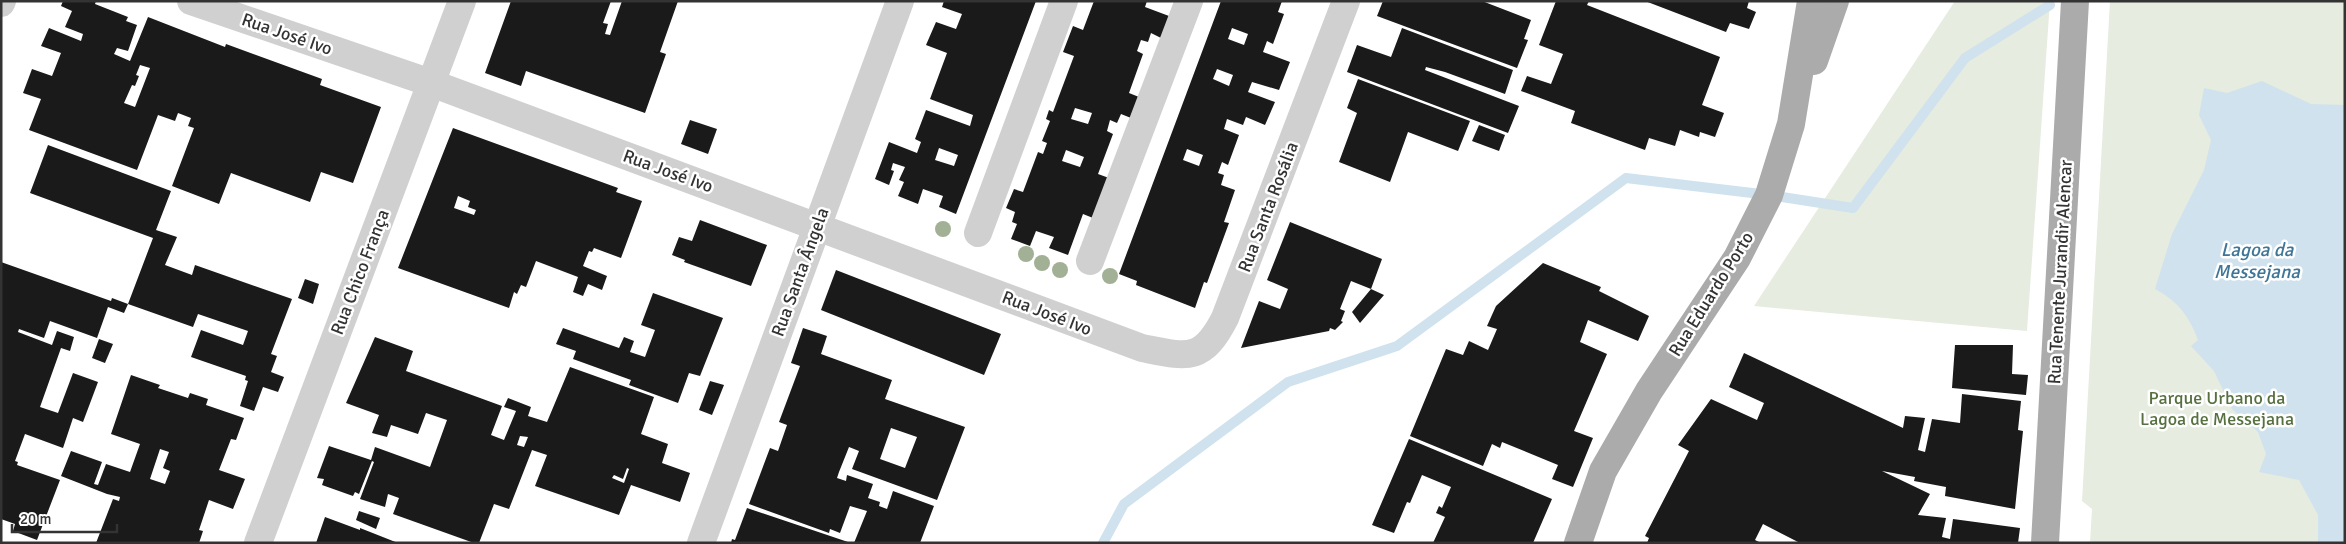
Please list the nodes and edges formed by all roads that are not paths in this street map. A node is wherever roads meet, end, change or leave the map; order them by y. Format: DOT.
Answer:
graph roads {
  1 [pos="191,1"];
  2 [pos="462,1"];
  3 [pos="900,1"];
  4 [pos="1064,1"];
  5 [pos="1189,1"];
  6 [pos="1346,1"];
  7 [pos="1811,1"];
  8 [pos="1835,1"];
  9 [pos="2076,1"];
  10 [pos="431,83"];
  11 [pos="1791,124"];
  12 [pos="816,226"];
  13 [pos="978,234"];
  14 [pos="1090,260"];
  15 [pos="1142,348"];
  16 [pos="258,543"];
  17 [pos="700,543"];
  18 [pos="1578,543"];
  19 [pos="2045,543"];
  1 -- 10 [label="street, Rua José Ivo"];
  2 -- 10 [label="street, Rua Chico França"];
  3 -- 12 [label="street, Rua Santa Ângela"];
  4 -- 13 [label="street"];
  5 -- 14 [label="street"];
  6 -- 15 [label="street, Rua Santa Rosália"];
  7 -- 11 [label="main road, Rua Eduardo Porto"];
  8 -- 11 [label="main road"];
  9 -- 19 [label="main road, Rua Tenente Jurandir Alencar"];
  10 -- 12 [label="street, Rua José Ivo"];
  10 -- 16 [label="street, Rua Chico França"];
  11 -- 18 [label="main road, Rua Eduardo Porto"];
  12 -- 15 [label="street, Rua José Ivo"];
  12 -- 17 [label="street, Rua Santa Ângela"];
}
